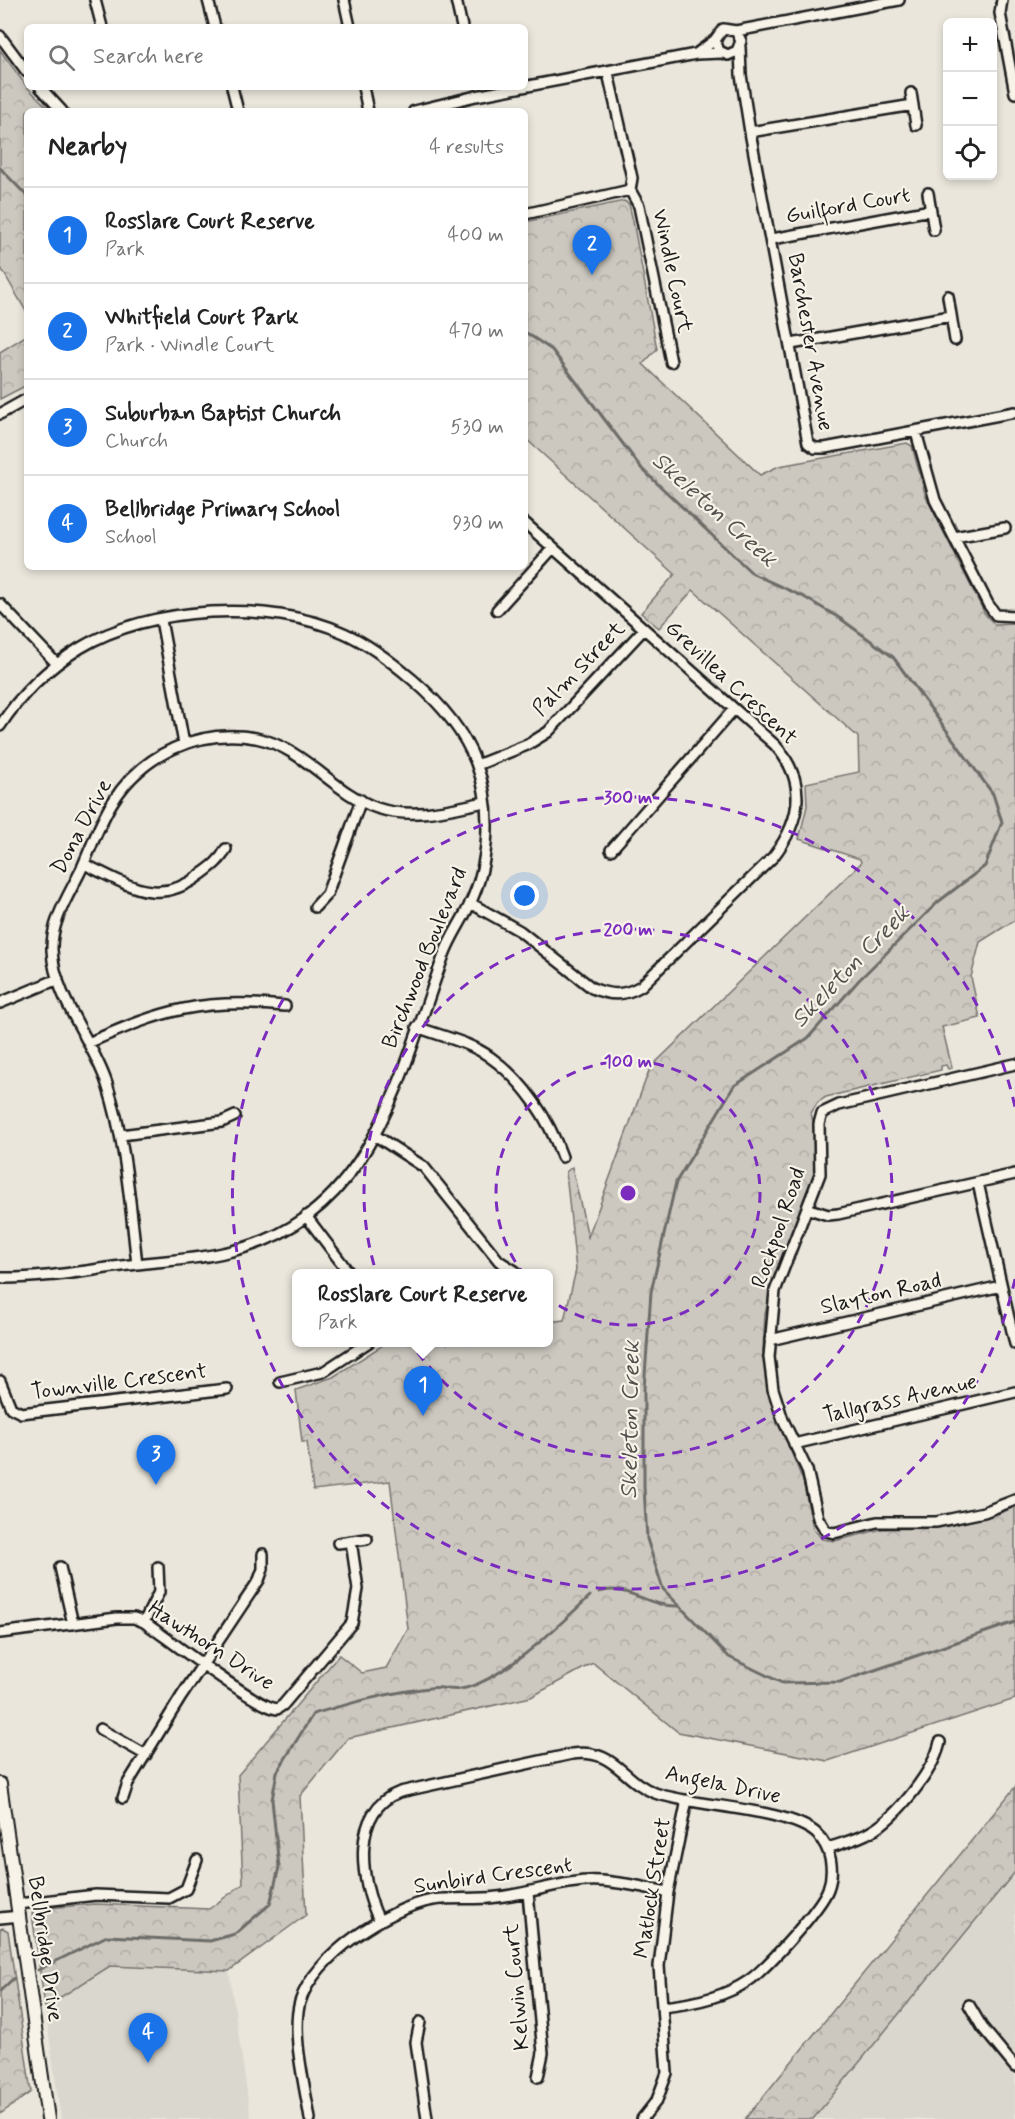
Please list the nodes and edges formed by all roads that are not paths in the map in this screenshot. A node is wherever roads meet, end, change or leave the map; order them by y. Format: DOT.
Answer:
graph roads {
  1 [pos="95,0"];
  2 [pos="208,0"];
  3 [pos="344,0"];
  4 [pos="456,0"];
  5 [pos="897,0"];
  6 [pos="994,0"];
  7 [pos="1002,0"];
  8 [pos="1000,13"];
  9 [pos="101,24"];
  10 [pos="214,24"];
  11 [pos="349,24"];
  12 [pos="461,24"];
  13 [pos="760,27"];
  14 [pos="736,31"];
  15 [pos="0,36"];
  16 [pos="715,40"];
  17 [pos="741,44"];
  18 [pos="696,54"];
  19 [pos="725,54"];
  20 [pos="1013,66"];
  21 [pos="24,68"];
  22 [pos="608,72"];
  23 [pos="741,75"];
  24 [pos="528,83"];
  25 [pos="43,90"];
  26 [pos="233,90"];
  27 [pos="364,90"];
  28 [pos="475,91"];
  29 [pos="911,93"];
  30 [pos="1015,93"];
  31 [pos="913,105"];
  32 [pos="59,108"];
  33 [pos="237,108"];
  34 [pos="367,108"];
  35 [pos="423,108"];
  36 [pos="916,125"];
  37 [pos="750,132"];
  38 [pos="630,190"];
  39 [pos="928,193"];
  40 [pos="931,210"];
  41 [pos="528,213"];
  42 [pos="934,230"];
  43 [pos="772,239"];
  44 [pos="948,296"];
  45 [pos="951,316"];
  46 [pos="955,340"];
  47 [pos="791,344"];
  48 [pos="671,362"];
  49 [pos="24,401"];
  50 [pos="1015,412"];
  51 [pos="0,414"];
  52 [pos="916,432"];
  53 [pos="528,526"];
  54 [pos="1005,528"];
  55 [pos="954,537"];
  56 [pos="553,548"];
  57 [pos="0,603"];
  58 [pos="497,610"];
  59 [pos="1015,616"];
  60 [pos="161,621"];
  61 [pos="644,629"];
  62 [pos="57,664"];
  63 [pos="734,709"];
  64 [pos="0,726"];
  65 [pos="184,744"];
  66 [pos="477,765"];
  67 [pos="361,800"];
  68 [pos="485,802"];
  69 [pos="226,849"];
  70 [pos="611,850"];
  71 [pos="84,864"];
  72 [pos="470,903"];
  73 [pos="315,907"];
  74 [pos="58,979"];
  75 [pos="0,1003"];
  76 [pos="285,1006"];
  77 [pos="417,1027"];
  78 [pos="88,1042"];
  79 [pos="1015,1064"];
  80 [pos="235,1116"];
  81 [pos="121,1136"];
  82 [pos="376,1136"];
  83 [pos="562,1157"];
  84 [pos="1015,1174"];
  85 [pos="978,1183"];
  86 [pos="809,1209"];
  87 [pos="306,1216"];
  88 [pos="137,1264"];
  89 [pos="346,1269"];
  90 [pos="512,1269"];
  91 [pos="0,1278"];
  92 [pos="1001,1286"];
  93 [pos="770,1340"];
  94 [pos="1015,1344"];
  95 [pos="361,1347"];
  96 [pos="0,1382"];
  97 [pos="280,1382"];
  98 [pos="227,1389"];
  99 [pos="1015,1392"];
  100 [pos="794,1444"];
  101 [pos="1015,1500"];
  102 [pos="368,1539"];
  103 [pos="351,1541"];
  104 [pos="338,1543"];
  105 [pos="263,1554"];
  106 [pos="60,1567"];
  107 [pos="158,1567"];
  108 [pos="144,1622"];
  109 [pos="73,1624"];
  110 [pos="0,1633"];
  111 [pos="203,1663"];
  112 [pos="100,1729"];
  113 [pos="940,1742"];
  114 [pos="146,1755"];
  115 [pos="0,1784"];
  116 [pos="123,1798"];
  117 [pos="687,1800"];
  118 [pos="828,1848"];
  119 [pos="197,1860"];
  120 [pos="668,1892"];
  121 [pos="528,1893"];
  122 [pos="19,1910"];
  123 [pos="0,1918"];
  124 [pos="379,1920"];
  125 [pos="969,2005"];
  126 [pos="662,2007"];
  127 [pos="420,2022"];
  128 [pos="1015,2067"];
  129 [pos="538,2077"];
  130 [pos="48,2119"];
  131 [pos="310,2119"];
  132 [pos="427,2119"];
  133 [pos="642,2119"];
  1 -- 9 [label="street"];
  2 -- 10 [label="street"];
  3 -- 11 [label="street"];
  4 -- 12 [label="street"];
  5 -- 13 [label="street"];
  6 -- 8 [label="street"];
  7 -- 8 [label="street"];
  8 -- 20 [label="street"];
  13 -- 14 [label="street"];
  13 -- 17 [label="street"];
  14 -- 16 [label="street"];
  14 -- 17 [label="street"];
  15 -- 21 [label="street"];
  16 -- 18 [label="street"];
  16 -- 19 [label="street"];
  17 -- 19 [label="street"];
  17 -- 23 [label="street, Barchester Avenue"];
  18 -- 19 [label="street"];
  18 -- 22 [label="street"];
  19 -- 23 [label="street, Barchester Avenue"];
  20 -- 30 [label="street"];
  22 -- 24 [label="street"];
  22 -- 38 [label="street, Windle Court"];
  23 -- 37 [label="street, Barchester Avenue"];
  25 -- 32 [label="street"];
  26 -- 33 [label="street"];
  27 -- 34 [label="street"];
  28 -- 35 [label="street"];
  29 -- 31 [label="street"];
  31 -- 36 [label="street"];
  31 -- 37 [label="street"];
  37 -- 43 [label="street, Barchester Avenue"];
  38 -- 41 [label="street"];
  38 -- 48 [label="street, Windle Court"];
  39 -- 40 [label="street, Guilford Court"];
  40 -- 42 [label="street, Guilford Court"];
  40 -- 43 [label="street, Guilford Court"];
  43 -- 47 [label="street, Barchester Avenue"];
  44 -- 45 [label="street"];
  45 -- 46 [label="street"];
  45 -- 47 [label="street"];
  47 -- 52 [label="street, Barchester Avenue"];
  49 -- 51 [label="street"];
  50 -- 52 [label="street, Barchester Avenue"];
  52 -- 55 [label="street"];
  53 -- 56 [label="street, Grevillea Crescent"];
  54 -- 55 [label="street"];
  55 -- 59 [label="street"];
  56 -- 58 [label="street"];
  56 -- 61 [label="street, Grevillea Crescent"];
  57 -- 62 [label="street"];
  60 -- 62 [label="street, Birchwood Boulevard"];
  60 -- 65 [label="street"];
  60 -- 66 [label="street, Birchwood Boulevard"];
  61 -- 63 [label="street, Grevillea Crescent"];
  61 -- 66 [label="street, Palm Street"];
  62 -- 64 [label="street, Birchwood Boulevard"];
  63 -- 70 [label="street"];
  63 -- 72 [label="street, Grevillea Crescent"];
  65 -- 67 [label="street, Dona Drive"];
  65 -- 71 [label="street, Dona Drive"];
  66 -- 68 [label="street, Birchwood Boulevard"];
  67 -- 68 [label="street, Dona Drive"];
  67 -- 73 [label="street"];
  68 -- 72 [label="street, Birchwood Boulevard"];
  69 -- 71 [label="street"];
  71 -- 74 [label="street, Dona Drive"];
  72 -- 77 [label="street, Birchwood Boulevard"];
  74 -- 75 [label="street"];
  74 -- 78 [label="street, Dona Drive"];
  76 -- 78 [label="street"];
  77 -- 82 [label="street, Birchwood Boulevard"];
  77 -- 83 [label="street"];
  78 -- 81 [label="street, Dona Drive"];
  79 -- 86 [label="street, Rockpool Road"];
  80 -- 81 [label="street"];
  81 -- 88 [label="street, Dona Drive"];
  82 -- 87 [label="street, Birchwood Boulevard"];
  82 -- 90 [label="street"];
  84 -- 85 [label="street"];
  85 -- 86 [label="street"];
  85 -- 92 [label="street"];
  86 -- 93 [label="street, Rockpool Road"];
  87 -- 88 [label="street, Birchwood Boulevard"];
  87 -- 89 [label="street"];
  88 -- 91 [label="street, Birchwood Boulevard"];
  92 -- 93 [label="street, Slayton Road"];
  92 -- 94 [label="street"];
  93 -- 100 [label="street, Rockpool Road"];
  95 -- 97 [label="street"];
  96 -- 98 [label="street, Townville Crescent"];
  99 -- 100 [label="street, Tallgrass Avenue"];
  100 -- 101 [label="street, Rockpool Road"];
  102 -- 103 [label="street"];
  103 -- 104 [label="street"];
  103 -- 111 [label="street, Hawthorn Drive"];
  105 -- 111 [label="street"];
  106 -- 109 [label="street"];
  107 -- 108 [label="street"];
  108 -- 109 [label="street, Hawthorn Drive"];
  108 -- 111 [label="street, Hawthorn Drive"];
  109 -- 110 [label="street, Hawthorn Drive"];
  111 -- 114 [label="street"];
  112 -- 114 [label="street"];
  113 -- 118 [label="street"];
  114 -- 116 [label="street"];
  115 -- 122 [label="street, Bellbridge Drive"];
  117 -- 118 [label="street, Angela Drive"];
  117 -- 120 [label="street, Matlock Street"];
  117 -- 124 [label="street, Angela Drive"];
  118 -- 126 [label="street"];
  119 -- 122 [label="street"];
  120 -- 121 [label="street, Sunbird Crescent"];
  120 -- 126 [label="street, Matlock Street"];
  121 -- 124 [label="street, Sunbird Crescent"];
  121 -- 129 [label="street, Kelwin Court"];
  122 -- 123 [label="street"];
  122 -- 130 [label="street, Bellbridge Drive"];
  124 -- 131 [label="street, Sunbird Crescent"];
  125 -- 128 [label="street"];
  126 -- 133 [label="street, Matlock Street"];
  127 -- 132 [label="street"];
}
